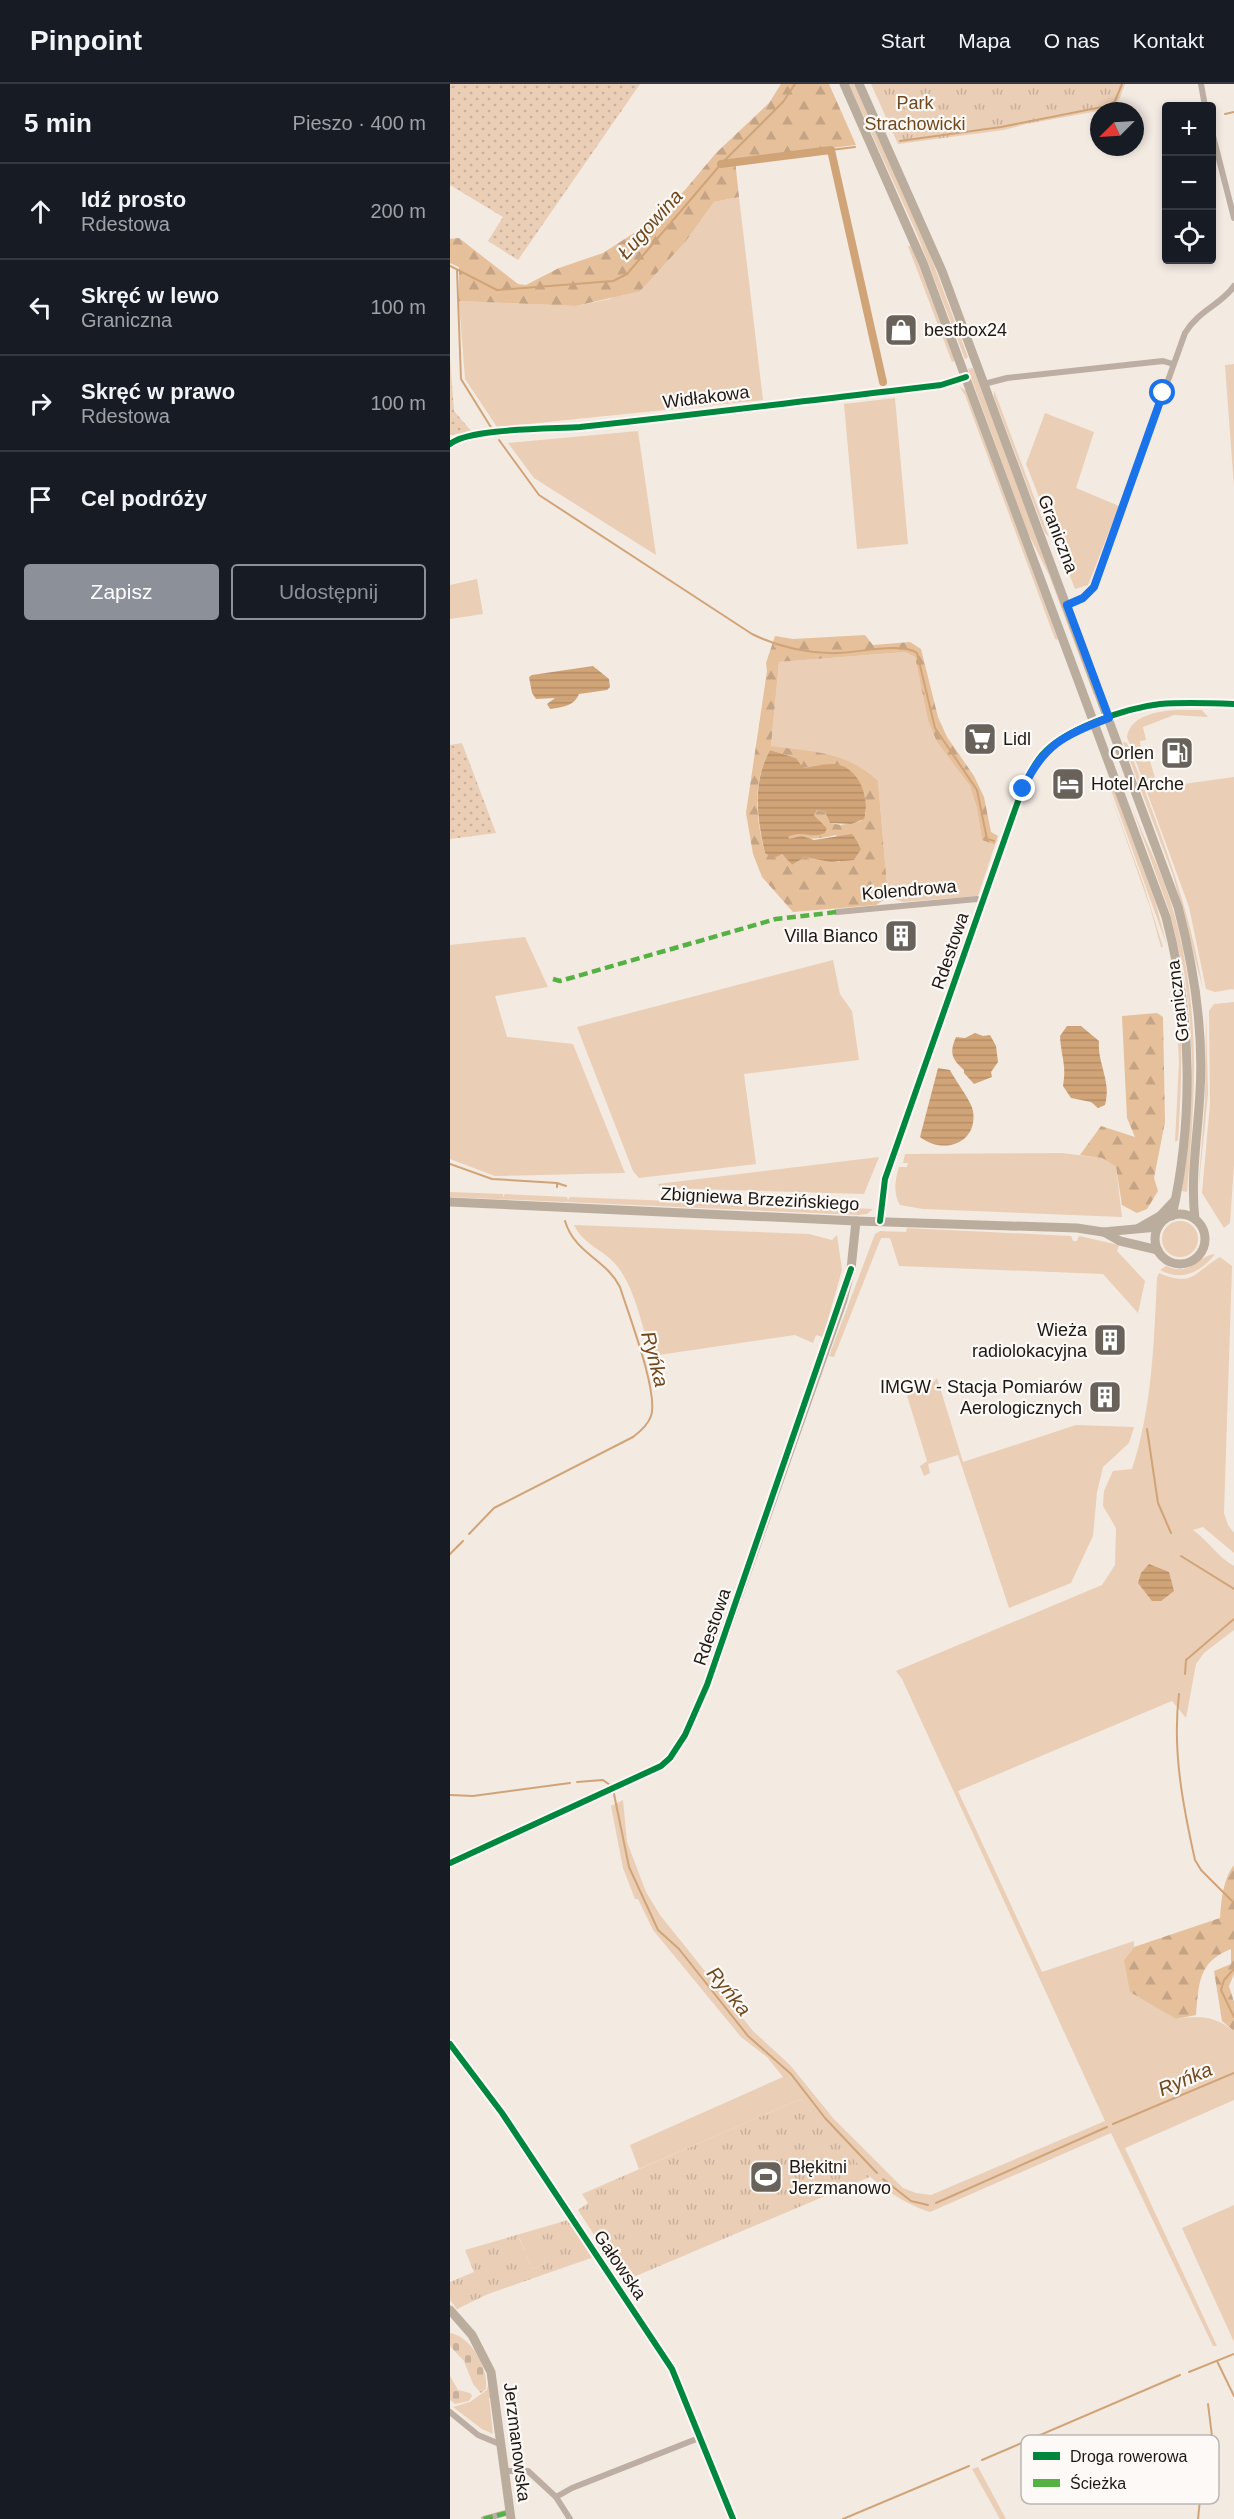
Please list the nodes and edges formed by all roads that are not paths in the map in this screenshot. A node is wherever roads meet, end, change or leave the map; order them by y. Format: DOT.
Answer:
graph roads {
  1 [pos="844,84"];
  2 [pos="860,84"];
  3 [pos="1201,84"];
  4 [pos="1204,102"];
  5 [pos="1216,148"];
  6 [pos="1234,218"];
  7 [pos="1234,286"];
  8 [pos="1173,364"];
  9 [pos="966,377"];
  10 [pos="984,384"];
  11 [pos="450,444"];
  12 [pos="1067,605"];
  13 [pos="1234,704"];
  14 [pos="1109,718"];
  15 [pos="1095,723"];
  16 [pos="983,902"];
  17 [pos="837,912"];
  18 [pos="1176,1198"];
  19 [pos="450,1202"];
  20 [pos="1172,1216"];
  21 [pos="1195,1219"];
  22 [pos="856,1221"];
  23 [pos="880,1221"];
  24 [pos="1158,1227"];
  25 [pos="1132,1230"];
  26 [pos="1104,1232"];
  27 [pos="1158,1250"];
  28 [pos="450,1863"];
  29 [pos="450,2044"];
  30 [pos="450,2310"];
  31 [pos="450,2412"];
  32 [pos="699,2438"];
  33 [pos="502,2445"];
  34 [pos="505,2471"];
  35 [pos="556,2497"];
  36 [pos="510,2515"];
  37 [pos="484,2519"];
  38 [pos="570,2519"];
  39 [pos="733,2519"];
  1 -- 9 [label="main road, Graniczna"];
  2 -- 10 [label="main road, Graniczna"];
  3 -- 4 [label="street"];
  5 -- 6 [label="street"];
  7 -- 8 [label="street"];
  8 -- 10 [label="street"];
  8 -- 12 [label="street"];
  9 -- 11 [label="street, Widłakowa"];
  9 -- 15 [label="main road, Graniczna"];
  10 -- 12 [label="main road, Graniczna"];
  12 -- 14 [label="main road, Graniczna"];
  13 -- 14 [label="street, Rdestowa"];
  14 -- 15 [label="street, Rdestowa"];
  14 -- 21 [label="main road, Graniczna"];
  15 -- 16 [label="street, Rdestowa"];
  15 -- 18 [label="main road, Graniczna"];
  16 -- 17 [label="street, Kolendrowa"];
  16 -- 23 [label="street, Rdestowa"];
  18 -- 20 [label="main road, Graniczna"];
  18 -- 25 [label="main road"];
  19 -- 22 [label="main road, Zbigniewa Brzezińskiego"];
  20 -- 21 [label="main road"];
  20 -- 24 [label="main road"];
  21 -- 27 [label="main road"];
  22 -- 23 [label="main road, Zbigniewa Brzezińskiego"];
  22 -- 28 [label="main road, Rdestowa"];
  23 -- 26 [label="main road, Zbigniewa Brzezińskiego"];
  24 -- 25 [label="main road, Zbigniewa Brzezińskiego"];
  24 -- 27 [label="main road"];
  25 -- 26 [label="main road, Zbigniewa Brzezińskiego"];
  26 -- 27 [label="main road, Zbigniewa Brzezińskiego"];
  29 -- 32 [label="street, Gałowska"];
  30 -- 33 [label="main road, Jerzmanowska"];
  31 -- 33 [label="street"];
  32 -- 35 [label="street"];
  32 -- 39 [label="street, Gałowska"];
  33 -- 34 [label="main road, Jerzmanowska"];
  34 -- 35 [label="street"];
  34 -- 36 [label="main road, Jerzmanowska"];
  35 -- 38 [label="street"];
  36 -- 37 [label="street"];
}
